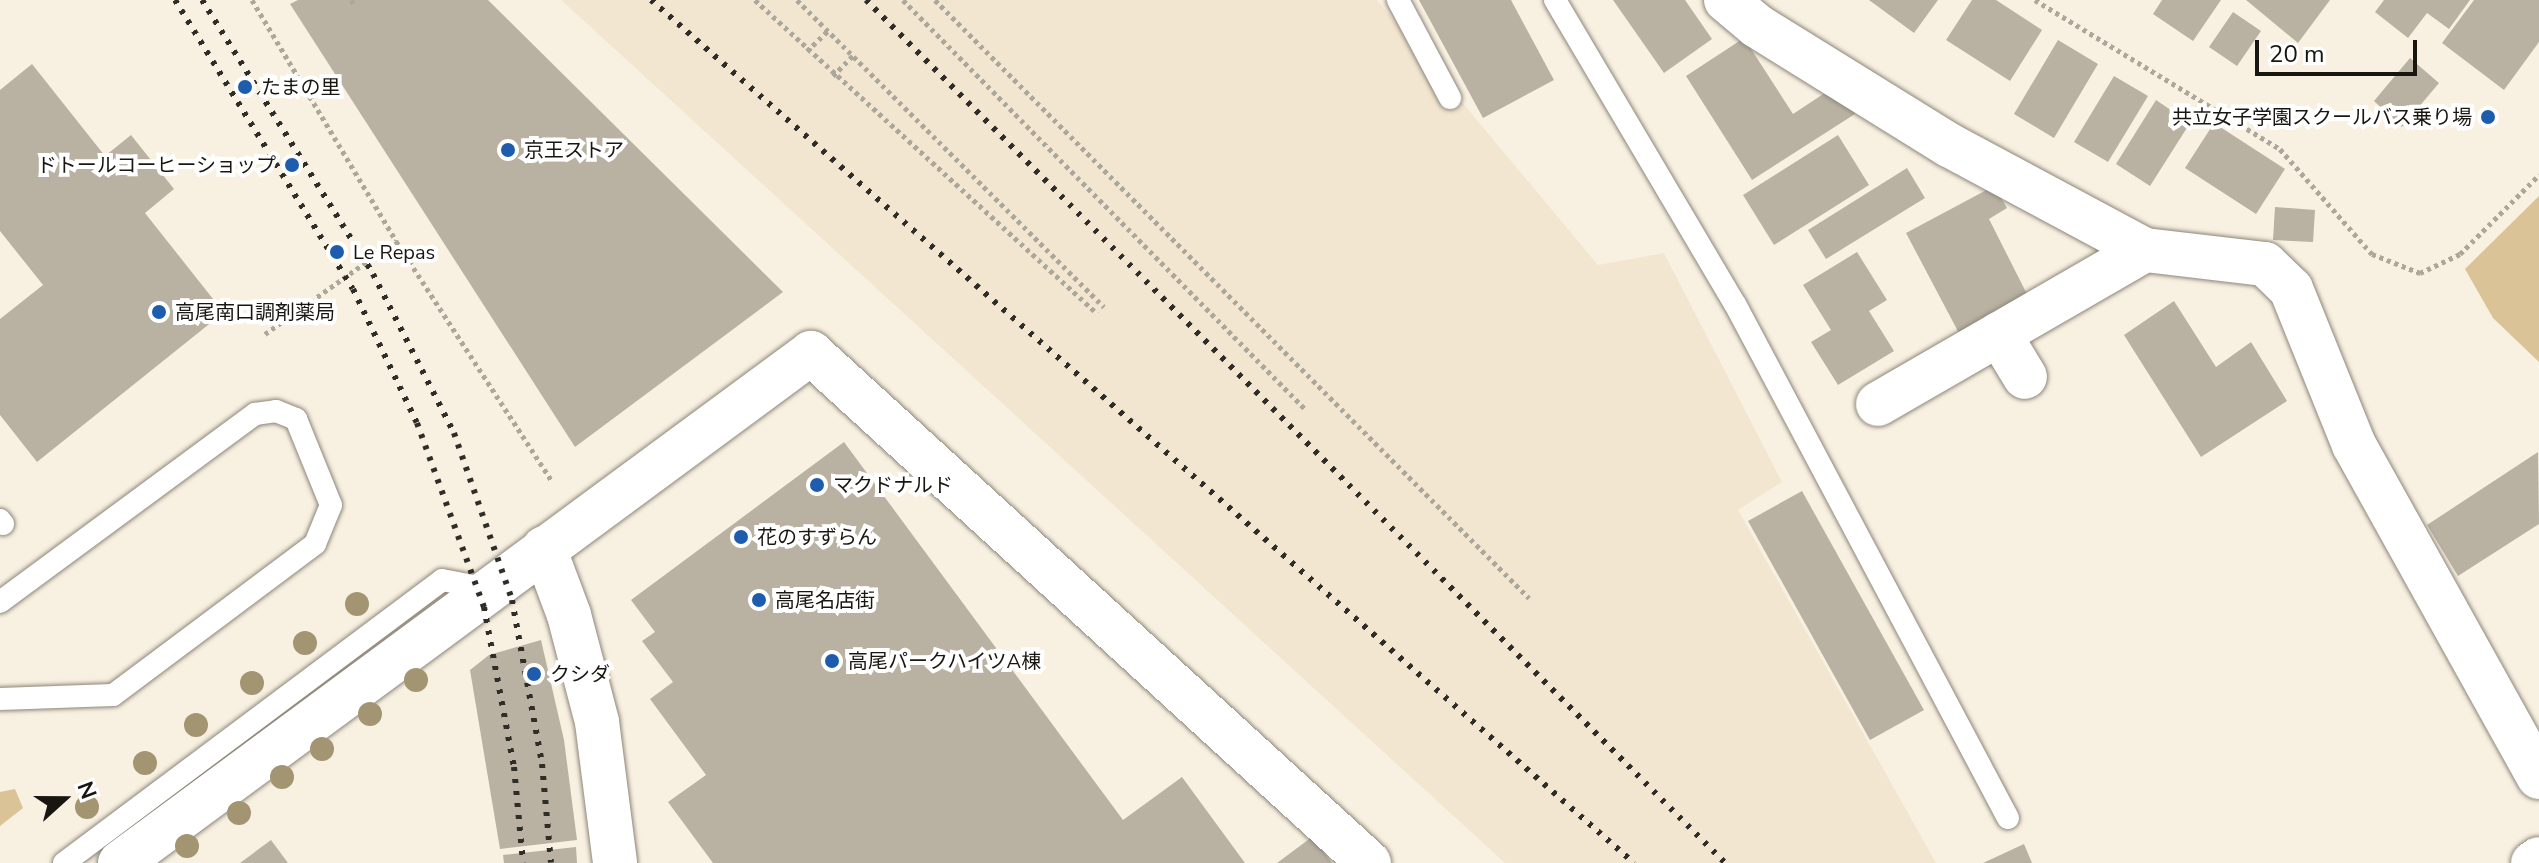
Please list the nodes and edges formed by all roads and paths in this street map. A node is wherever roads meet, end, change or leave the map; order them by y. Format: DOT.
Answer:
graph roads {
  1 [pos="252,0"];
  2 [pos="755,0"];
  3 [pos="797,0"];
  4 [pos="903,0"];
  5 [pos="935,0"];
  6 [pos="1398,0"];
  7 [pos="1555,0"];
  8 [pos="1726,0"];
  9 [pos="2035,0"];
  10 [pos="828,31"];
  11 [pos="807,51"];
  12 [pos="853,55"];
  13 [pos="833,76"];
  14 [pos="1450,98"];
  15 [pos="2539,175"];
  16 [pos="396,241"];
  17 [pos="2145,250"];
  18 [pos="1104,307"];
  19 [pos="1097,313"];
  20 [pos="265,334"];
  21 [pos="1999,334"];
  22 [pos="2025,377"];
  23 [pos="1878,404"];
  24 [pos="1306,410"];
  25 [pos="558,490"];
  26 [pos="544,548"];
  27 [pos="489,589"];
  28 [pos="1529,598"];
  29 [pos="0,602"];
  30 [pos="0,699"];
  31 [pos="2539,777"];
  32 [pos="2008,818"];
  33 [pos="2539,859"];
  34 [pos="64,863"];
  35 [pos="120,863"];
  36 [pos="615,863"];
  37 [pos="1369,863"];
  38 [pos="2533,863"];
  1 -- 16 [label="path"];
  2 -- 11 [label="path"];
  3 -- 10 [label="path"];
  4 -- 24 [label="path"];
  5 -- 28 [label="path"];
  6 -- 14 [label="lane"];
  7 -- 32 [label="lane"];
  8 -- 17 [label="street"];
  9 -- 15 [label="path"];
  10 -- 11 [label="path"];
  10 -- 12 [label="path"];
  11 -- 13 [label="path"];
  12 -- 13 [label="path"];
  12 -- 18 [label="path"];
  13 -- 19 [label="path"];
  16 -- 20 [label="path"];
  16 -- 25 [label="path"];
  17 -- 21 [label="street"];
  17 -- 31 [label="street"];
  21 -- 22 [label="street"];
  21 -- 23 [label="street"];
  26 -- 27 [label="street"];
  26 -- 36 [label="street"];
  26 -- 37 [label="street"];
  27 -- 34 [label="lane"];
  27 -- 35 [label="street"];
  29 -- 30 [label="lane"];
  33 -- 38 [label="street"];
}
